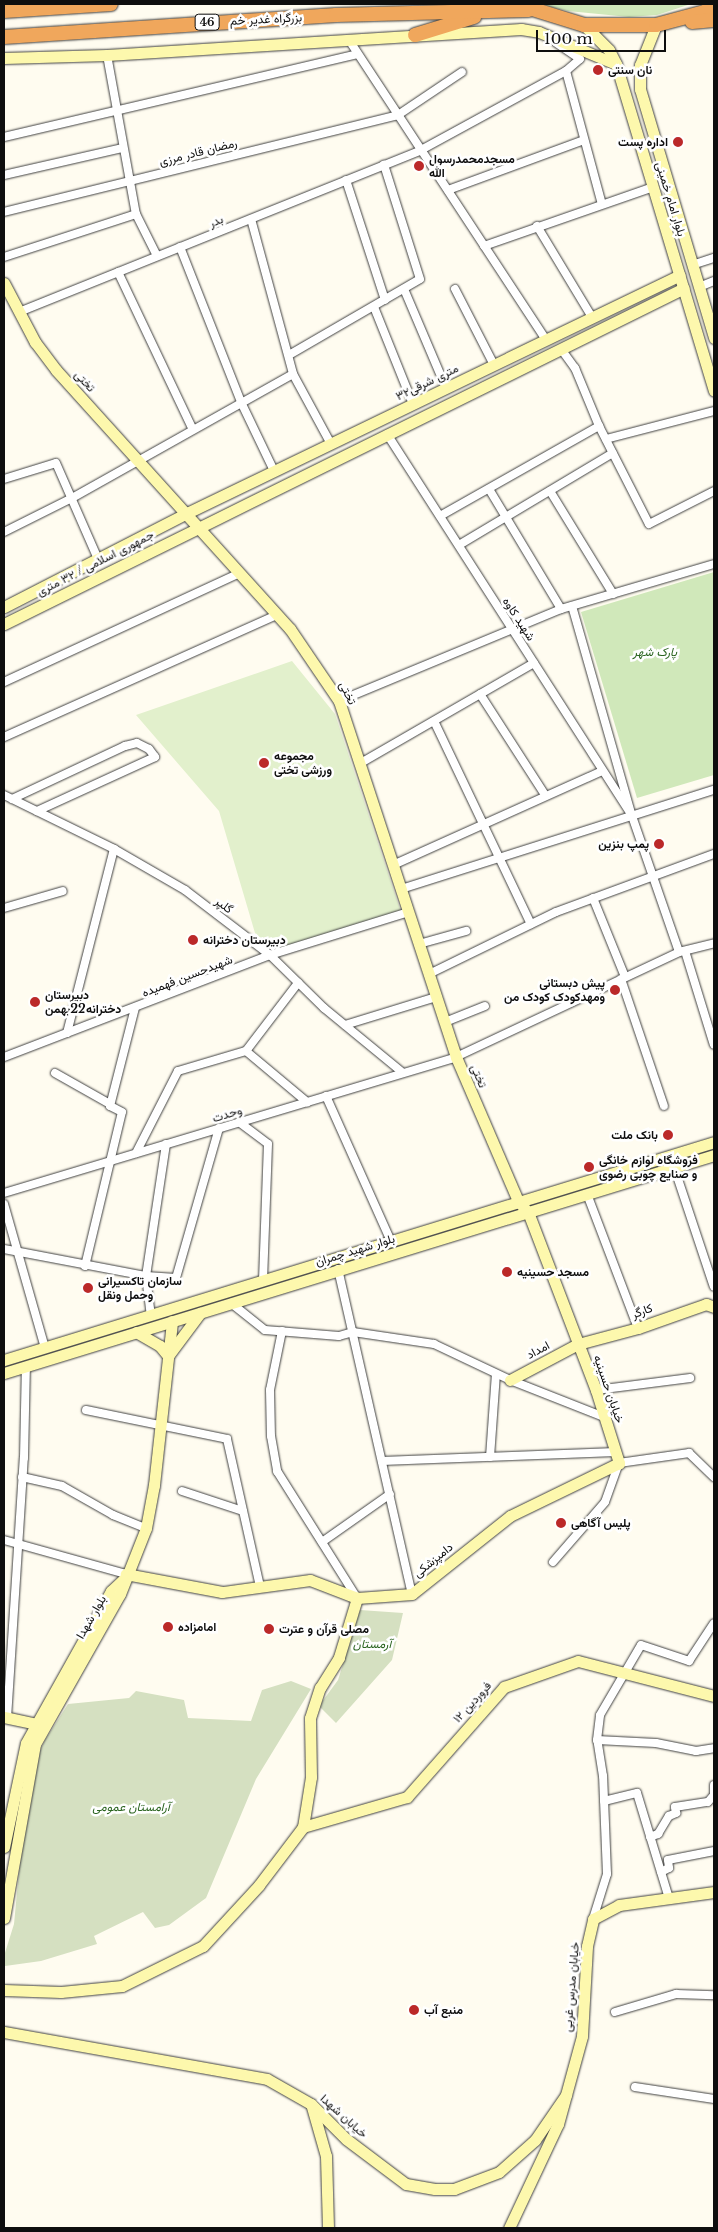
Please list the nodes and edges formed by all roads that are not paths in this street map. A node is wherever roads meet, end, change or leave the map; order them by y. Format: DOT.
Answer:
graph roads {
  1 [pos="111,4"];
  2 [pos="714,5"];
  3 [pos="525,7"];
  4 [pos="483,8"];
  5 [pos="4,11"];
  6 [pos="714,20"];
  7 [pos="659,24"];
  8 [pos="584,25"];
  9 [pos="539,32"];
  10 [pos="416,36"];
  11 [pos="4,37"];
  12 [pos="349,40"];
  13 [pos="358,54"];
  14 [pos="106,55"];
  15 [pos="4,57"];
  16 [pos="616,64"];
  17 [pos="566,71"];
  18 [pos="462,72"];
  19 [pos="116,110"];
  20 [pos="398,114"];
  21 [pos="4,137"];
  22 [pos="584,140"];
  23 [pos="123,148"];
  24 [pos="421,150"];
  25 [pos="661,159"];
  26 [pos="646,163"];
  27 [pos="384,165"];
  28 [pos="4,175"];
  29 [pos="346,180"];
  30 [pos="129,181"];
  31 [pos="653,186"];
  32 [pos="448,190"];
  33 [pos="602,204"];
  34 [pos="4,212"];
  35 [pos="136,214"];
  36 [pos="251,218"];
  37 [pos="538,226"];
  38 [pos="484,246"];
  39 [pos="180,247"];
  40 [pos="157,256"];
  41 [pos="4,257"];
  42 [pos="714,258"];
  43 [pos="692,265"];
  44 [pos="118,272"];
  45 [pos="680,275"];
  46 [pos="714,281"];
  47 [pos="4,283"];
  48 [pos="699,287"];
  49 [pos="684,288"];
  50 [pos="404,289"];
  51 [pos="455,289"];
  52 [pos="385,300"];
  53 [pos="374,307"];
  54 [pos="19,312"];
  55 [pos="592,317"];
  56 [pos="714,338"];
  57 [pos="546,340"];
  58 [pos="561,348"];
  59 [pos="289,355"];
  60 [pos="494,365"];
  61 [pos="293,374"];
  62 [pos="446,388"];
  63 [pos="714,392"];
  64 [pos="241,402"];
  65 [pos="414,404"];
  66 [pos="714,411"];
  67 [pos="599,426"];
  68 [pos="192,428"];
  69 [pos="387,434"];
  70 [pos="606,439"];
  71 [pos="330,444"];
  72 [pos="613,453"];
  73 [pos="139,460"];
  74 [pos="274,471"];
  75 [pos="4,479"];
  76 [pos="488,489"];
  77 [pos="550,491"];
  78 [pos="714,491"];
  79 [pos="72,498"];
  80 [pos="187,513"];
  81 [pos="440,516"];
  82 [pos="506,518"];
  83 [pos="198,526"];
  84 [pos="4,532"];
  85 [pos="459,546"];
  86 [pos="98,559"];
  87 [pos="714,564"];
  88 [pos="240,573"];
  89 [pos="613,594"];
  90 [pos="572,606"];
  91 [pos="4,607"];
  92 [pos="561,609"];
  93 [pos="277,615"];
  94 [pos="4,624"];
  95 [pos="513,629"];
  96 [pos="534,663"];
  97 [pos="4,682"];
  98 [pos="480,694"];
  99 [pos="339,701"];
  100 [pos="434,721"];
  101 [pos="4,737"];
  102 [pos="360,764"];
  103 [pos="602,771"];
  104 [pos="714,790"];
  105 [pos="4,795"];
  106 [pos="545,795"];
  107 [pos="12,799"];
  108 [pos="37,811"];
  109 [pos="632,816"];
  110 [pos="483,822"];
  111 [pos="114,849"];
  112 [pos="714,854"];
  113 [pos="501,858"];
  114 [pos="393,865"];
  115 [pos="653,875"];
  116 [pos="401,889"];
  117 [pos="63,892"];
  118 [pos="593,898"];
  119 [pos="4,908"];
  120 [pos="409,912"];
  121 [pos="531,924"];
  122 [pos="466,931"];
  123 [pos="714,943"];
  124 [pos="419,944"];
  125 [pos="682,951"];
  126 [pos="270,955"];
  127 [pos="429,974"];
  128 [pos="623,978"];
  129 [pos="298,984"];
  130 [pos="436,997"];
  131 [pos="485,1006"];
  132 [pos="135,1008"];
  133 [pos="445,1022"];
  134 [pos="345,1025"];
  135 [pos="67,1033"];
  136 [pos="714,1045"];
  137 [pos="246,1051"];
  138 [pos="4,1057"];
  139 [pos="456,1057"];
  140 [pos="55,1073"];
  141 [pos="403,1073"];
  142 [pos="326,1096"];
  143 [pos="307,1102"];
  144 [pos="110,1104"];
  145 [pos="664,1106"];
  146 [pos="239,1122"];
  147 [pos="219,1128"];
  148 [pos="714,1142"];
  149 [pos="166,1144"];
  150 [pos="136,1153"];
  151 [pos="714,1154"];
  152 [pos="112,1160"];
  153 [pos="674,1167"];
  154 [pos="4,1193"];
  155 [pos="587,1194"];
  156 [pos="518,1201"];
  157 [pos="4,1204"];
  158 [pos="528,1212"];
  159 [pos="391,1241"];
  160 [pos="4,1249"];
  161 [pos="17,1250"];
  162 [pos="336,1257"];
  163 [pos="85,1266"];
  164 [pos="338,1269"];
  165 [pos="146,1276"];
  166 [pos="263,1279"];
  167 [pos="714,1287"];
  168 [pos="231,1303"];
  169 [pos="714,1307"];
  170 [pos="200,1313"];
  171 [pos="151,1314"];
  172 [pos="172,1321"];
  173 [pos="638,1328"];
  174 [pos="282,1331"];
  175 [pos="136,1332"];
  176 [pos="353,1332"];
  177 [pos="578,1344"];
  178 [pos="45,1348"];
  179 [pos="168,1356"];
  180 [pos="4,1360"];
  181 [pos="26,1366"];
  182 [pos="4,1373"];
  183 [pos="496,1374"];
  184 [pos="690,1378"];
  185 [pos="510,1380"];
  186 [pos="596,1390"];
  187 [pos="86,1410"];
  188 [pos="604,1416"];
  189 [pos="161,1426"];
  190 [pos="490,1457"];
  191 [pos="617,1457"];
  192 [pos="382,1461"];
  193 [pos="714,1476"];
  194 [pos="22,1477"];
  195 [pos="182,1491"];
  196 [pos="390,1494"];
  197 [pos="243,1511"];
  198 [pos="146,1528"];
  199 [pos="4,1540"];
  200 [pos="18,1542"];
  201 [pos="322,1542"];
  202 [pos="553,1562"];
  203 [pos="124,1577"];
  204 [pos="260,1587"];
  205 [pos="412,1594"];
  206 [pos="358,1598"];
  207 [pos="714,1622"];
  208 [pos="625,1671"];
  209 [pos="714,1696"];
  210 [pos="5,1718"];
  211 [pos="36,1724"];
  212 [pos="597,1740"];
  213 [pos="714,1748"];
  214 [pos="714,1785"];
  215 [pos="604,1801"];
  216 [pos="303,1827"];
  217 [pos="650,1837"];
  218 [pos="4,1847"];
  219 [pos="714,1851"];
  220 [pos="661,1872"];
  221 [pos="714,1892"];
  222 [pos="669,1898"];
  223 [pos="4,1918"];
  224 [pos="594,1919"];
  225 [pos="4,1990"];
  226 [pos="714,1995"];
  227 [pos="615,2012"];
  228 [pos="4,2032"];
  229 [pos="635,2086"];
  230 [pos="566,2095"];
  231 [pos="714,2099"];
  232 [pos="311,2104"];
  233 [pos="328,2228"];
  234 [pos="509,2228"];
  1 -- 5 [label="highway"];
  2 -- 7 [label="highway, 46"];
  3 -- 4 [label="highway, بزرگراه غدیر خم / 46"];
  3 -- 8 [label="highway, 46"];
  4 -- 10 [label="highway"];
  4 -- 11 [label="highway, بزرگراه غدیر خم / 46"];
  6 -- 7 [label="highway, 46"];
  7 -- 8 [label="highway, 46"];
  7 -- 25 [label="street, بلوار امام خمینی"];
  8 -- 16 [label="street, بلوار امام خمینی"];
  9 -- 10 [label="street"];
  9 -- 16 [label="street"];
  9 -- 17 [label="street"];
  10 -- 12 [label="street"];
  12 -- 13 [label="street"];
  12 -- 14 [label="street"];
  13 -- 19 [label="street"];
  13 -- 20 [label="street"];
  14 -- 15 [label="street"];
  14 -- 19 [label="street"];
  16 -- 26 [label="street, بلوار امام خمینی"];
  17 -- 22 [label="street"];
  17 -- 24 [label="street, بدر"];
  18 -- 20 [label="street, رمضان قادر مرزی"];
  19 -- 21 [label="street"];
  19 -- 23 [label="street"];
  20 -- 24 [label="street"];
  20 -- 30 [label="street, رمضان قادر مرزی"];
  22 -- 32 [label="street"];
  22 -- 33 [label="street"];
  23 -- 28 [label="street"];
  23 -- 30 [label="street"];
  24 -- 27 [label="street, بدر"];
  24 -- 32 [label="street"];
  25 -- 26 [label="street"];
  25 -- 43 [label="street, بلوار امام خمینی"];
  26 -- 31 [label="street, بلوار امام خمینی"];
  27 -- 29 [label="street, بدر"];
  27 -- 50 [label="street"];
  29 -- 36 [label="street, بدر"];
  29 -- 52 [label="street"];
  30 -- 34 [label="street, رمضان قادر مرزی"];
  30 -- 35 [label="street"];
  31 -- 33 [label="street"];
  31 -- 45 [label="street, بلوار امام خمینی"];
  32 -- 38 [label="street"];
  33 -- 37 [label="street"];
  35 -- 40 [label="street"];
  35 -- 41 [label="street"];
  36 -- 39 [label="street, بدر"];
  36 -- 59 [label="street"];
  37 -- 38 [label="street"];
  37 -- 55 [label="street"];
  38 -- 57 [label="street"];
  39 -- 40 [label="street, بدر"];
  39 -- 64 [label="street"];
  40 -- 44 [label="street, بدر"];
  42 -- 43 [label="street"];
  43 -- 48 [label="street, بلوار امام خمینی"];
  44 -- 54 [label="street, بدر"];
  44 -- 68 [label="street"];
  45 -- 49 [label="street, بلوار امام خمینی"];
  45 -- 55 [label="street, متری شرقی۳۲"];
  46 -- 48 [label="street"];
  47 -- 54 [label="street, تختی"];
  48 -- 56 [label="street, بلوار امام خمینی"];
  49 -- 58 [label="street"];
  49 -- 63 [label="street, بلوار امام خمینی"];
  50 -- 52 [label="street"];
  50 -- 62 [label="street"];
  51 -- 60 [label="street"];
  52 -- 53 [label="street"];
  53 -- 59 [label="street"];
  53 -- 65 [label="street"];
  54 -- 73 [label="street, تختی"];
  55 -- 57 [label="street, متری شرقی۳۲"];
  57 -- 58 [label="street"];
  57 -- 60 [label="street, متری شرقی۳۲"];
  58 -- 67 [label="street"];
  58 -- 69 [label="street"];
  59 -- 61 [label="street"];
  60 -- 62 [label="street, متری شرقی۳۲"];
  61 -- 64 [label="street"];
  61 -- 71 [label="street"];
  62 -- 65 [label="street, متری شرقی۳۲"];
  64 -- 68 [label="street"];
  64 -- 74 [label="street"];
  65 -- 71 [label="street, متری شرقی۳۲"];
  66 -- 70 [label="street"];
  67 -- 70 [label="street"];
  67 -- 76 [label="street"];
  68 -- 73 [label="street"];
  69 -- 81 [label="street, شهید کاوه"];
  69 -- 83 [label="street"];
  70 -- 72 [label="street"];
  71 -- 74 [label="street, متری شرقی۳۲"];
  72 -- 77 [label="street"];
  72 -- 78 [label="street"];
  73 -- 79 [label="street"];
  73 -- 80 [label="street, تختی"];
  74 -- 80 [label="street, متری شرقی۳۲"];
  75 -- 79 [label="street"];
  76 -- 81 [label="street"];
  76 -- 82 [label="street"];
  77 -- 82 [label="street"];
  77 -- 89 [label="street"];
  79 -- 84 [label="street"];
  79 -- 86 [label="street"];
  80 -- 83 [label="street, تختی"];
  80 -- 86 [label="street, جمهوری اسلامی / ۳۲ متری"];
  81 -- 85 [label="street, شهید کاوه"];
  82 -- 85 [label="street"];
  82 -- 92 [label="street"];
  83 -- 88 [label="street, تختی"];
  83 -- 94 [label="street, جمهوری اسلامی / ۳۲ متری"];
  85 -- 95 [label="street, شهید کاوه"];
  86 -- 91 [label="street, جمهوری اسلامی / ۳۲ متری"];
  87 -- 89 [label="street"];
  88 -- 93 [label="street, تختی"];
  88 -- 97 [label="street"];
  89 -- 90 [label="street"];
  90 -- 92 [label="street"];
  90 -- 109 [label="street"];
  92 -- 95 [label="street"];
  93 -- 99 [label="street, تختی"];
  93 -- 101 [label="street"];
  95 -- 96 [label="street, شهید کاوه"];
  95 -- 99 [label="street"];
  96 -- 98 [label="street"];
  96 -- 103 [label="street, شهید کاوه"];
  98 -- 100 [label="street"];
  98 -- 106 [label="street"];
  99 -- 102 [label="street, تختی"];
  100 -- 102 [label="street"];
  100 -- 110 [label="street"];
  102 -- 114 [label="street, تختی"];
  103 -- 106 [label="street"];
  103 -- 109 [label="street, شهید کاوه"];
  104 -- 109 [label="street"];
  105 -- 107 [label="street, گلپر"];
  106 -- 110 [label="street"];
  107 -- 108 [label="street, گلپر"];
  107 -- 108 [label="street"];
  108 -- 111 [label="street, گلپر"];
  109 -- 113 [label="street"];
  109 -- 115 [label="street"];
  110 -- 113 [label="street"];
  110 -- 114 [label="street"];
  111 -- 126 [label="street, گلپر"];
  111 -- 135 [label="street"];
  112 -- 115 [label="street"];
  113 -- 116 [label="street"];
  113 -- 121 [label="street"];
  114 -- 116 [label="street, تختی"];
  115 -- 118 [label="street"];
  115 -- 125 [label="street"];
  116 -- 120 [label="street, تختی"];
  117 -- 119 [label="street"];
  118 -- 121 [label="street"];
  118 -- 128 [label="street"];
  120 -- 124 [label="street, تختی"];
  120 -- 126 [label="street, شهیدحسین فهمیده"];
  121 -- 127 [label="street"];
  122 -- 124 [label="street"];
  123 -- 125 [label="street, وحدت"];
  124 -- 127 [label="street, تختی"];
  125 -- 128 [label="street, وحدت"];
  125 -- 136 [label="street"];
  126 -- 129 [label="street, گلپر"];
  126 -- 132 [label="street, شهیدحسین فهمیده"];
  127 -- 130 [label="street, تختی"];
  128 -- 139 [label="street, وحدت"];
  128 -- 145 [label="street"];
  129 -- 134 [label="street, گلپر"];
  129 -- 137 [label="street"];
  130 -- 133 [label="street, تختی"];
  130 -- 134 [label="street"];
  131 -- 133 [label="street"];
  132 -- 135 [label="street, شهیدحسین فهمیده"];
  132 -- 144 [label="street"];
  133 -- 139 [label="street, تختی"];
  134 -- 141 [label="street, گلپر"];
  135 -- 138 [label="street, شهیدحسین فهمیده"];
  137 -- 143 [label="street"];
  137 -- 150 [label="street"];
  139 -- 141 [label="street, وحدت"];
  139 -- 156 [label="street, تختی"];
  140 -- 144 [label="street"];
  141 -- 142 [label="street, وحدت"];
  142 -- 143 [label="street, وحدت"];
  142 -- 159 [label="street"];
  143 -- 146 [label="street, وحدت"];
  144 -- 152 [label="street"];
  146 -- 147 [label="street, وحدت"];
  146 -- 166 [label="street"];
  147 -- 149 [label="street, وحدت"];
  147 -- 165 [label="street"];
  148 -- 156 [label="street, بلوار شهید چمران"];
  149 -- 150 [label="street, وحدت"];
  149 -- 165 [label="street"];
  150 -- 152 [label="street, وحدت"];
  151 -- 153 [label="street, بلوار شهید چمران"];
  152 -- 154 [label="street, وحدت"];
  152 -- 163 [label="street"];
  153 -- 155 [label="street, بلوار شهید چمران"];
  153 -- 167 [label="street"];
  155 -- 158 [label="street, بلوار شهید چمران"];
  155 -- 173 [label="street"];
  156 -- 158 [label="street, تختی"];
  156 -- 159 [label="street, بلوار شهید چمران"];
  157 -- 161 [label="street"];
  158 -- 164 [label="street, بلوار شهید چمران"];
  158 -- 177 [label="street, خیابان حسینیه"];
  159 -- 162 [label="street, بلوار شهید چمران"];
  160 -- 161 [label="street"];
  161 -- 163 [label="street"];
  161 -- 178 [label="street"];
  162 -- 164 [label="street"];
  162 -- 166 [label="street, بلوار شهید چمران"];
  163 -- 165 [label="street"];
  164 -- 168 [label="street, بلوار شهید چمران"];
  164 -- 176 [label="street"];
  165 -- 171 [label="street"];
  166 -- 171 [label="street, بلوار شهید چمران"];
  168 -- 170 [label="street, بلوار شهید چمران"];
  168 -- 174 [label="street"];
  169 -- 173 [label="street, کارگر"];
  170 -- 172 [label="street, بلوار شهید چمران"];
  170 -- 179 [label="street"];
  171 -- 178 [label="street, بلوار شهید چمران"];
  172 -- 175 [label="street, بلوار شهید چمران"];
  172 -- 179 [label="street"];
  173 -- 177 [label="street, کارگر"];
  174 -- 176 [label="street"];
  174 -- 201 [label="street"];
  175 -- 179 [label="street"];
  175 -- 181 [label="street, بلوار شهید چمران"];
  176 -- 183 [label="street"];
  176 -- 192 [label="street"];
  177 -- 185 [label="street, امداد"];
  177 -- 186 [label="street, خیابان حسینیه"];
  178 -- 180 [label="street, بلوار شهید چمران"];
  179 -- 189 [label="street"];
  181 -- 182 [label="street, بلوار شهید چمران"];
  181 -- 194 [label="street"];
  183 -- 185 [label="street"];
  183 -- 190 [label="street"];
  184 -- 186 [label="street"];
  185 -- 188 [label="street"];
  186 -- 188 [label="street, خیابان حسینیه"];
  187 -- 189 [label="street"];
  188 -- 191 [label="street, خیابان حسینیه"];
  189 -- 197 [label="street"];
  189 -- 198 [label="street"];
  190 -- 191 [label="street"];
  190 -- 192 [label="street"];
  191 -- 193 [label="street"];
  191 -- 202 [label="street"];
  191 -- 205 [label="street, دامپزشکی"];
  192 -- 196 [label="street"];
  194 -- 198 [label="street"];
  194 -- 200 [label="street"];
  195 -- 197 [label="street"];
  196 -- 201 [label="street"];
  196 -- 205 [label="street"];
  197 -- 204 [label="street"];
  198 -- 203 [label="street"];
  199 -- 200 [label="street"];
  200 -- 203 [label="street"];
  200 -- 210 [label="street"];
  201 -- 206 [label="street"];
  203 -- 204 [label="street, دامپزشکی"];
  203 -- 211 [label="street, بلوار شهدا"];
  203 -- 223 [label="street, بلوار شهدا"];
  204 -- 206 [label="street, دامپزشکی"];
  205 -- 206 [label="street, دامپزشکی"];
  206 -- 216 [label="street"];
  207 -- 208 [label="street"];
  208 -- 209 [label="street, ۱۲ فروردین"];
  208 -- 212 [label="street"];
  208 -- 216 [label="street, ۱۲ فروردین"];
  210 -- 211 [label="street"];
  211 -- 218 [label="street, بلوار شهدا"];
  212 -- 213 [label="street"];
  212 -- 215 [label="street"];
  214 -- 217 [label="street"];
  215 -- 217 [label="street"];
  215 -- 224 [label="street"];
  216 -- 225 [label="street"];
  217 -- 220 [label="street"];
  219 -- 220 [label="street"];
  220 -- 222 [label="street"];
  221 -- 222 [label="street"];
  222 -- 224 [label="street"];
  224 -- 230 [label="street, خیابان مدرس غربی"];
  226 -- 227 [label="street"];
  228 -- 232 [label="street, خیابان شهدا"];
  229 -- 231 [label="street"];
  230 -- 232 [label="street, خیابان شهدا"];
  230 -- 234 [label="street, خیابان مدرس غربی"];
  232 -- 233 [label="street"];
}
